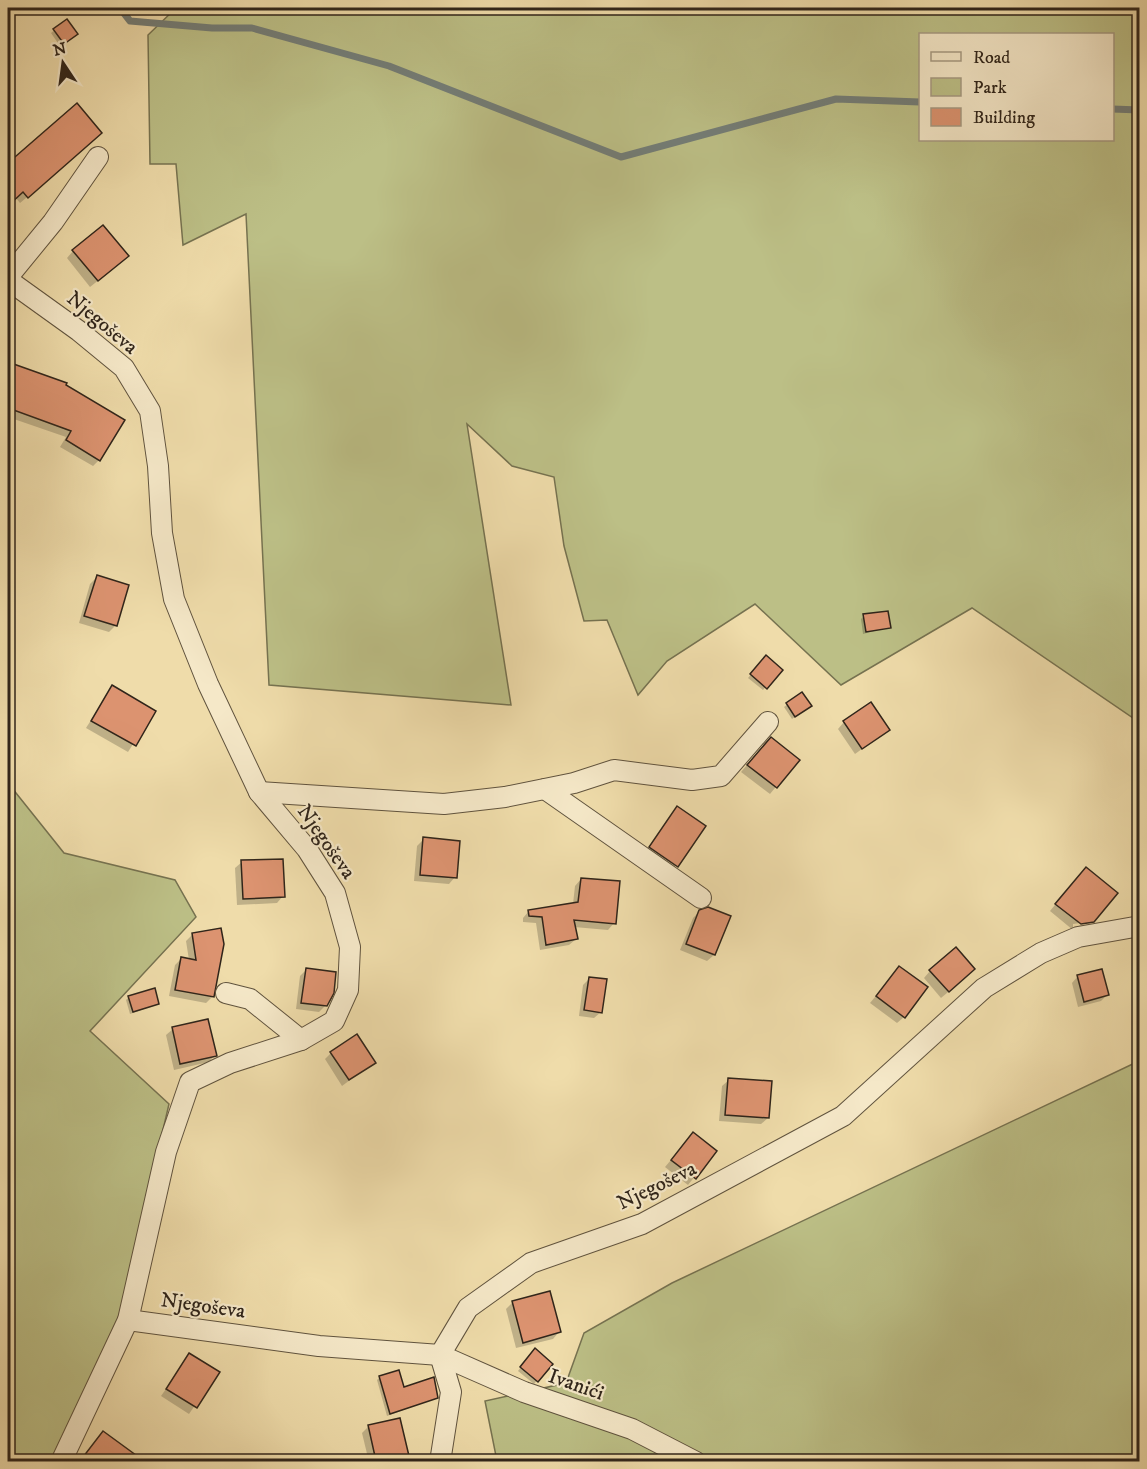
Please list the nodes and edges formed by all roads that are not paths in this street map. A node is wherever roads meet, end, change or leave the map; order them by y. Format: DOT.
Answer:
graph roads {
  1 [pos="98,157"];
  2 [pos="8,279"];
  3 [pos="768,722"];
  4 [pos="545,789"];
  5 [pos="259,792"];
  6 [pos="701,898"];
  7 [pos="1140,926"];
  8 [pos="226,993"];
  9 [pos="301,1040"];
  10 [pos="128,1320"];
  11 [pos="440,1355"];
  12 [pos="61,1461"];
  13 [pos="440,1461"];
  14 [pos="696,1461"];
  1 -- 2 [label="street"];
  2 -- 5 [label="street, Njegoševa"];
  3 -- 4 [label="street, Njegoševa"];
  4 -- 5 [label="street, Njegoševa"];
  4 -- 6 [label="street"];
  5 -- 9 [label="street, Njegoševa"];
  7 -- 11 [label="street, Njegoševa"];
  8 -- 9 [label="street"];
  9 -- 10 [label="street, Njegoševa"];
  10 -- 11 [label="street, Njegoševa"];
  10 -- 12 [label="street, Njegoševa"];
  11 -- 13 [label="street"];
  11 -- 14 [label="street, Ivanići"];
}
